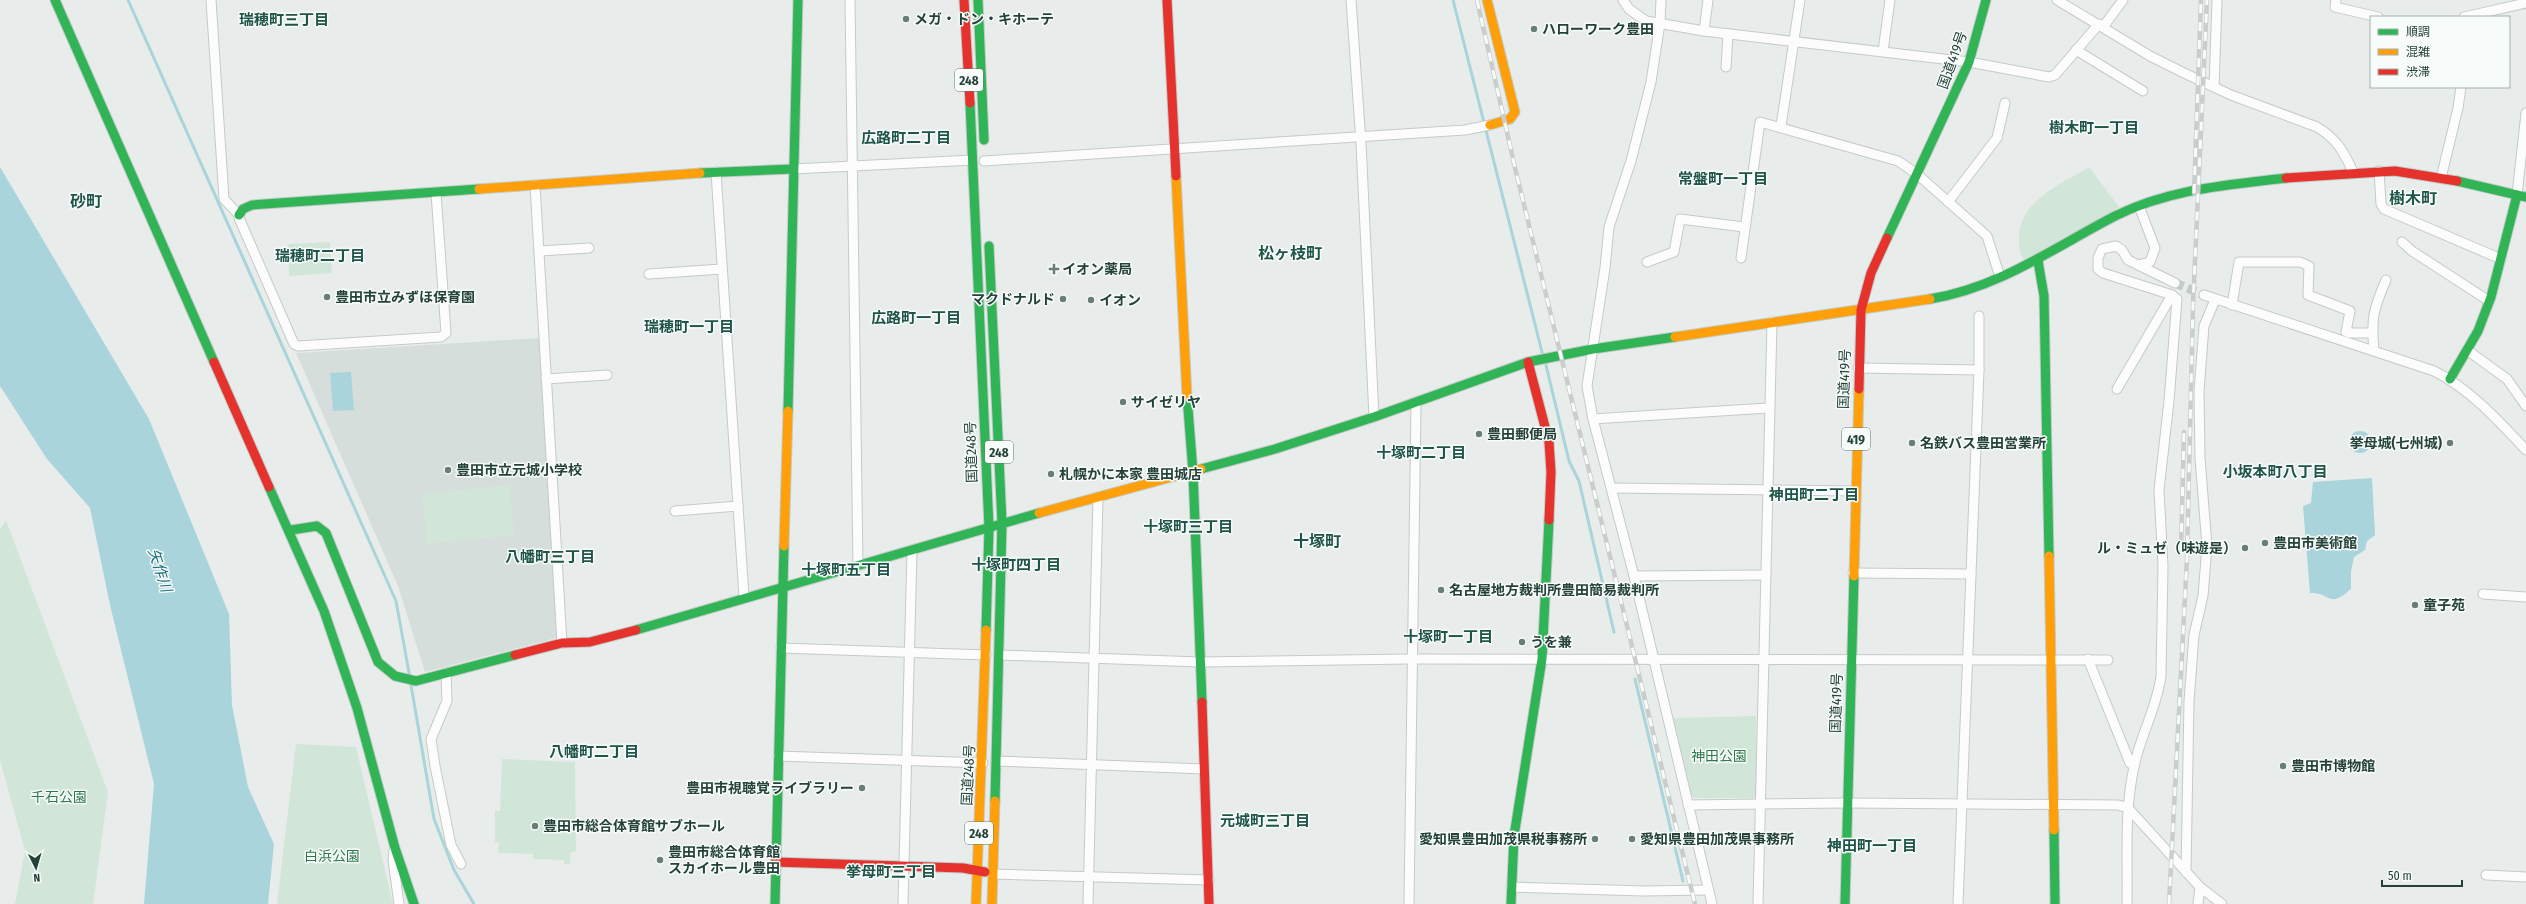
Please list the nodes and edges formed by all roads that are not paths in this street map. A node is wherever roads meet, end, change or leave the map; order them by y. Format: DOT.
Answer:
graph roads {
  1 [pos="55,0"];
  2 [pos="212,0"];
  3 [pos="798,0"];
  4 [pos="850,0"];
  5 [pos="964,0"];
  6 [pos="978,0"];
  7 [pos="1167,0"];
  8 [pos="1351,0"];
  9 [pos="1488,0"];
  10 [pos="1623,0"];
  11 [pos="1661,0"];
  12 [pos="1708,0"];
  13 [pos="1800,0"];
  14 [pos="1890,0"];
  15 [pos="1986,0"];
  16 [pos="2057,0"];
  17 [pos="2123,0"];
  18 [pos="2217,0"];
  19 [pos="2336,0"];
  20 [pos="2526,3"];
  21 [pos="2374,16"];
  22 [pos="2469,16"];
  23 [pos="1660,23"];
  24 [pos="2101,25"];
  25 [pos="1704,31"];
  26 [pos="1728,34"];
  27 [pos="1794,41"];
  28 [pos="2076,50"];
  29 [pos="1883,52"];
  30 [pos="1969,62"];
  31 [pos="1726,67"];
  32 [pos="2214,87"];
  33 [pos="2460,88"];
  34 [pos="2143,91"];
  35 [pos="2005,103"];
  36 [pos="2526,113"];
  37 [pos="1490,125"];
  38 [pos="1781,126"];
  39 [pos="1359,136"];
  40 [pos="1174,147"];
  41 [pos="973,160"];
  42 [pos="985,165"];
  43 [pos="852,166"];
  44 [pos="793,169"];
  45 [pos="2379,171"];
  46 [pos="716,172"];
  47 [pos="2353,172"];
  48 [pos="1917,174"];
  49 [pos="2441,178"];
  50 [pos="535,185"];
  51 [pos="436,193"];
  52 [pos="2522,196"];
  53 [pos="1948,202"];
  54 [pos="2140,206"];
  55 [pos="239,215"];
  56 [pos="1744,227"];
  57 [pos="988,240"];
  58 [pos="2402,242"];
  59 [pos="589,248"];
  60 [pos="539,251"];
  61 [pos="1741,258"];
  62 [pos="2501,259"];
  63 [pos="2038,261"];
  64 [pos="1647,262"];
  65 [pos="2138,265"];
  66 [pos="722,269"];
  67 [pos="649,274"];
  68 [pos="2000,277"];
  69 [pos="2386,280"];
  70 [pos="2174,283"];
  71 [pos="2172,295"];
  72 [pos="2204,295"];
  73 [pos="2215,300"];
  74 [pos="2489,301"];
  75 [pos="2232,305"];
  76 [pos="1861,310"];
  77 [pos="1979,316"];
  78 [pos="1772,322"];
  79 [pos="2372,333"];
  80 [pos="1593,349"];
  81 [pos="2467,350"];
  82 [pos="2374,351"];
  83 [pos="1528,362"];
  84 [pos="1858,368"];
  85 [pos="1979,370"];
  86 [pos="607,375"];
  87 [pos="546,379"];
  88 [pos="2450,379"];
  89 [pos="2117,389"];
  90 [pos="1416,403"];
  91 [pos="2526,406"];
  92 [pos="1768,408"];
  93 [pos="1374,417"];
  94 [pos="1593,419"];
  95 [pos="2526,450"];
  96 [pos="1193,472"];
  97 [pos="1612,488"];
  98 [pos="1767,489"];
  99 [pos="1855,490"];
  100 [pos="1098,498"];
  101 [pos="738,506"];
  102 [pos="675,510"];
  103 [pos="1002,523"];
  104 [pos="988,528"];
  105 [pos="290,530"];
  106 [pos="912,550"];
  107 [pos="858,566"];
  108 [pos="1853,573"];
  109 [pos="1971,574"];
  110 [pos="1766,575"];
  111 [pos="1634,576"];
  112 [pos="783,588"];
  113 [pos="2483,594"];
  114 [pos="744,597"];
  115 [pos="2526,597"];
  116 [pos="562,643"];
  117 [pos="781,648"];
  118 [pos="910,653"];
  119 [pos="986,655"];
  120 [pos="999,655"];
  121 [pos="1094,658"];
  122 [pos="1411,659"];
  123 [pos="1542,659"];
  124 [pos="1851,659"];
  125 [pos="1968,659"];
  126 [pos="2088,659"];
  127 [pos="1653,660"];
  128 [pos="2050,660"];
  129 [pos="2108,660"];
  130 [pos="1764,661"];
  131 [pos="1200,662"];
  132 [pos="446,673"];
  133 [pos="778,756"];
  134 [pos="907,760"];
  135 [pos="996,761"];
  136 [pos="983,763"];
  137 [pos="1091,766"];
  138 [pos="2134,766"];
  139 [pos="1204,769"];
  140 [pos="1847,803"];
  141 [pos="1688,805"];
  142 [pos="1760,805"];
  143 [pos="1961,805"];
  144 [pos="2053,805"];
  145 [pos="2128,808"];
  146 [pos="395,848"];
  147 [pos="776,862"];
  148 [pos="461,864"];
  149 [pos="904,867"];
  150 [pos="977,871"];
  151 [pos="2186,872"];
  152 [pos="993,874"];
  153 [pos="2486,875"];
  154 [pos="1088,877"];
  155 [pos="2526,877"];
  156 [pos="1209,880"];
  157 [pos="1511,887"];
  158 [pos="2200,888"];
  159 [pos="1708,890"];
  160 [pos="399,904"];
  161 [pos="414,904"];
  162 [pos="775,904"];
  163 [pos="903,904"];
  164 [pos="976,904"];
  165 [pos="992,904"];
  166 [pos="1088,904"];
  167 [pos="1209,904"];
  168 [pos="1409,904"];
  169 [pos="1511,904"];
  170 [pos="1712,904"];
  171 [pos="1758,904"];
  172 [pos="1845,904"];
  173 [pos="1958,904"];
  174 [pos="2056,904"];
  175 [pos="2127,904"];
  176 [pos="2198,904"];
  177 [pos="2222,904"];
  1 -- 105 [label="main road"];
  2 -- 55 [label="street"];
  3 -- 44 [label="main road"];
  4 -- 43 [label="street"];
  5 -- 41 [label="main road, 国道248号 / 248"];
  6 -- 42 [label="main road, 248"];
  7 -- 40 [label="main road"];
  8 -- 39 [label="street"];
  9 -- 37 [label="main road"];
  10 -- 23 [label="street"];
  11 -- 23 [label="street"];
  12 -- 25 [label="street"];
  13 -- 27 [label="street"];
  14 -- 29 [label="street"];
  15 -- 30 [label="main road, 国道419号 / 419"];
  16 -- 24 [label="street"];
  17 -- 24 [label="street"];
  18 -- 32 [label="street"];
  19 -- 21 [label="street"];
  20 -- 22 [label="street"];
  23 -- 25 [label="street"];
  23 -- 80 [label="street"];
  24 -- 28 [label="street"];
  24 -- 32 [label="street"];
  25 -- 26 [label="street"];
  26 -- 27 [label="street"];
  26 -- 31 [label="street"];
  27 -- 29 [label="street"];
  27 -- 38 [label="street"];
  28 -- 30 [label="street"];
  28 -- 34 [label="street"];
  29 -- 30 [label="street"];
  30 -- 48 [label="main road, 国道419号 / 419"];
  32 -- 47 [label="street"];
  33 -- 49 [label="street"];
  35 -- 53 [label="street"];
  36 -- 52 [label="street"];
  37 -- 39 [label="street"];
  38 -- 48 [label="street"];
  38 -- 56 [label="street"];
  39 -- 40 [label="street"];
  39 -- 93 [label="street"];
  40 -- 42 [label="street"];
  40 -- 96 [label="main road"];
  41 -- 43 [label="street"];
  41 -- 104 [label="main road, 国道248号 / 248"];
  43 -- 44 [label="street"];
  43 -- 107 [label="street"];
  44 -- 46 [label="main road"];
  44 -- 112 [label="main road"];
  45 -- 47 [label="main road"];
  45 -- 49 [label="main road"];
  45 -- 62 [label="street"];
  46 -- 50 [label="main road"];
  46 -- 66 [label="street"];
  47 -- 54 [label="main road"];
  48 -- 53 [label="street"];
  48 -- 76 [label="main road, 国道419号 / 419"];
  49 -- 52 [label="main road"];
  50 -- 51 [label="main road"];
  50 -- 60 [label="street"];
  51 -- 55 [label="main road"];
  51 -- 55 [label="street"];
  52 -- 62 [label="main road"];
  53 -- 68 [label="street"];
  54 -- 63 [label="main road"];
  54 -- 65 [label="street"];
  56 -- 61 [label="street"];
  56 -- 64 [label="street"];
  57 -- 103 [label="main road, 国道248号 / 248"];
  58 -- 74 [label="street"];
  59 -- 60 [label="street"];
  60 -- 87 [label="street"];
  62 -- 74 [label="main road"];
  63 -- 68 [label="main road"];
  63 -- 128 [label="main road"];
  65 -- 70 [label="street"];
  65 -- 71 [label="street"];
  66 -- 67 [label="street"];
  66 -- 101 [label="street"];
  68 -- 76 [label="main road"];
  69 -- 79 [label="street"];
  71 -- 89 [label="street"];
  71 -- 138 [label="street"];
  72 -- 73 [label="street"];
  73 -- 75 [label="street"];
  73 -- 151 [label="street"];
  74 -- 81 [label="main road"];
  75 -- 79 [label="street"];
  75 -- 82 [label="street"];
  76 -- 78 [label="main road"];
  76 -- 84 [label="main road, 国道419号 / 419"];
  77 -- 85 [label="street"];
  78 -- 80 [label="main road"];
  78 -- 92 [label="street"];
  79 -- 82 [label="street"];
  80 -- 83 [label="main road"];
  80 -- 94 [label="street"];
  81 -- 88 [label="main road"];
  81 -- 91 [label="street"];
  82 -- 88 [label="street"];
  83 -- 90 [label="main road"];
  83 -- 123 [label="main road"];
  84 -- 85 [label="street"];
  84 -- 99 [label="main road, 国道419号 / 419"];
  85 -- 109 [label="street"];
  86 -- 87 [label="street"];
  87 -- 116 [label="street"];
  88 -- 95 [label="street"];
  90 -- 93 [label="main road"];
  90 -- 122 [label="street"];
  92 -- 94 [label="street"];
  92 -- 98 [label="street"];
  93 -- 96 [label="main road"];
  94 -- 97 [label="street"];
  96 -- 100 [label="main road"];
  96 -- 131 [label="main road"];
  97 -- 98 [label="street"];
  97 -- 111 [label="street"];
  98 -- 99 [label="street"];
  98 -- 110 [label="street"];
  99 -- 108 [label="main road, 国道419号 / 419"];
  100 -- 103 [label="main road"];
  100 -- 121 [label="street"];
  101 -- 102 [label="street"];
  101 -- 114 [label="street"];
  103 -- 104 [label="main road"];
  103 -- 120 [label="main road, 国道248号 / 248"];
  104 -- 106 [label="main road"];
  104 -- 119 [label="main road, 国道248号 / 248"];
  105 -- 132 [label="main road"];
  105 -- 146 [label="main road"];
  106 -- 107 [label="main road"];
  106 -- 118 [label="street"];
  107 -- 112 [label="main road"];
  108 -- 109 [label="street"];
  108 -- 124 [label="main road, 国道419号 / 419"];
  109 -- 125 [label="street"];
  110 -- 111 [label="street"];
  110 -- 130 [label="street"];
  111 -- 127 [label="street"];
  112 -- 114 [label="main road"];
  112 -- 117 [label="main road"];
  113 -- 115 [label="street"];
  114 -- 116 [label="main road"];
  116 -- 132 [label="main road"];
  117 -- 118 [label="street"];
  117 -- 133 [label="main road"];
  118 -- 119 [label="street"];
  118 -- 134 [label="street"];
  119 -- 136 [label="main road, 国道248号 / 248"];
  120 -- 121 [label="street"];
  120 -- 135 [label="main road, 国道248号 / 248"];
  121 -- 131 [label="street"];
  121 -- 137 [label="street"];
  122 -- 123 [label="street"];
  122 -- 131 [label="street"];
  122 -- 168 [label="street"];
  123 -- 127 [label="street"];
  123 -- 157 [label="main road"];
  124 -- 125 [label="street"];
  124 -- 130 [label="street"];
  124 -- 140 [label="main road, 国道419号 / 419"];
  125 -- 128 [label="street"];
  125 -- 143 [label="street"];
  126 -- 128 [label="street"];
  126 -- 129 [label="street"];
  126 -- 138 [label="street"];
  127 -- 130 [label="street"];
  127 -- 141 [label="street"];
  128 -- 144 [label="main road"];
  130 -- 142 [label="street"];
  131 -- 139 [label="main road"];
  132 -- 148 [label="street"];
  133 -- 134 [label="street"];
  133 -- 147 [label="main road"];
  134 -- 136 [label="street"];
  134 -- 149 [label="street"];
  135 -- 137 [label="street"];
  135 -- 152 [label="main road, 国道248号 / 248"];
  136 -- 150 [label="main road, 国道248号 / 248"];
  137 -- 139 [label="street"];
  137 -- 154 [label="street"];
  138 -- 145 [label="street"];
  139 -- 156 [label="main road"];
  140 -- 142 [label="street"];
  140 -- 143 [label="street"];
  140 -- 172 [label="main road, 国道419号 / 419"];
  141 -- 142 [label="street"];
  141 -- 159 [label="street"];
  142 -- 171 [label="street"];
  143 -- 144 [label="street"];
  143 -- 173 [label="street"];
  144 -- 145 [label="street"];
  144 -- 174 [label="main road"];
  145 -- 151 [label="street"];
  145 -- 175 [label="street"];
  146 -- 160 [label="street"];
  146 -- 161 [label="main road"];
  147 -- 149 [label="main road"];
  147 -- 162 [label="main road"];
  149 -- 150 [label="main road"];
  149 -- 163 [label="street"];
  150 -- 152 [label="main road"];
  150 -- 164 [label="main road, 国道248号 / 248"];
  151 -- 158 [label="street"];
  152 -- 154 [label="street"];
  152 -- 165 [label="main road, 国道248号 / 248"];
  153 -- 155 [label="street"];
  154 -- 156 [label="street"];
  154 -- 166 [label="street"];
  156 -- 167 [label="main road"];
  157 -- 159 [label="street"];
  157 -- 169 [label="main road"];
  158 -- 176 [label="street"];
  158 -- 177 [label="street"];
  159 -- 170 [label="street"];
}
